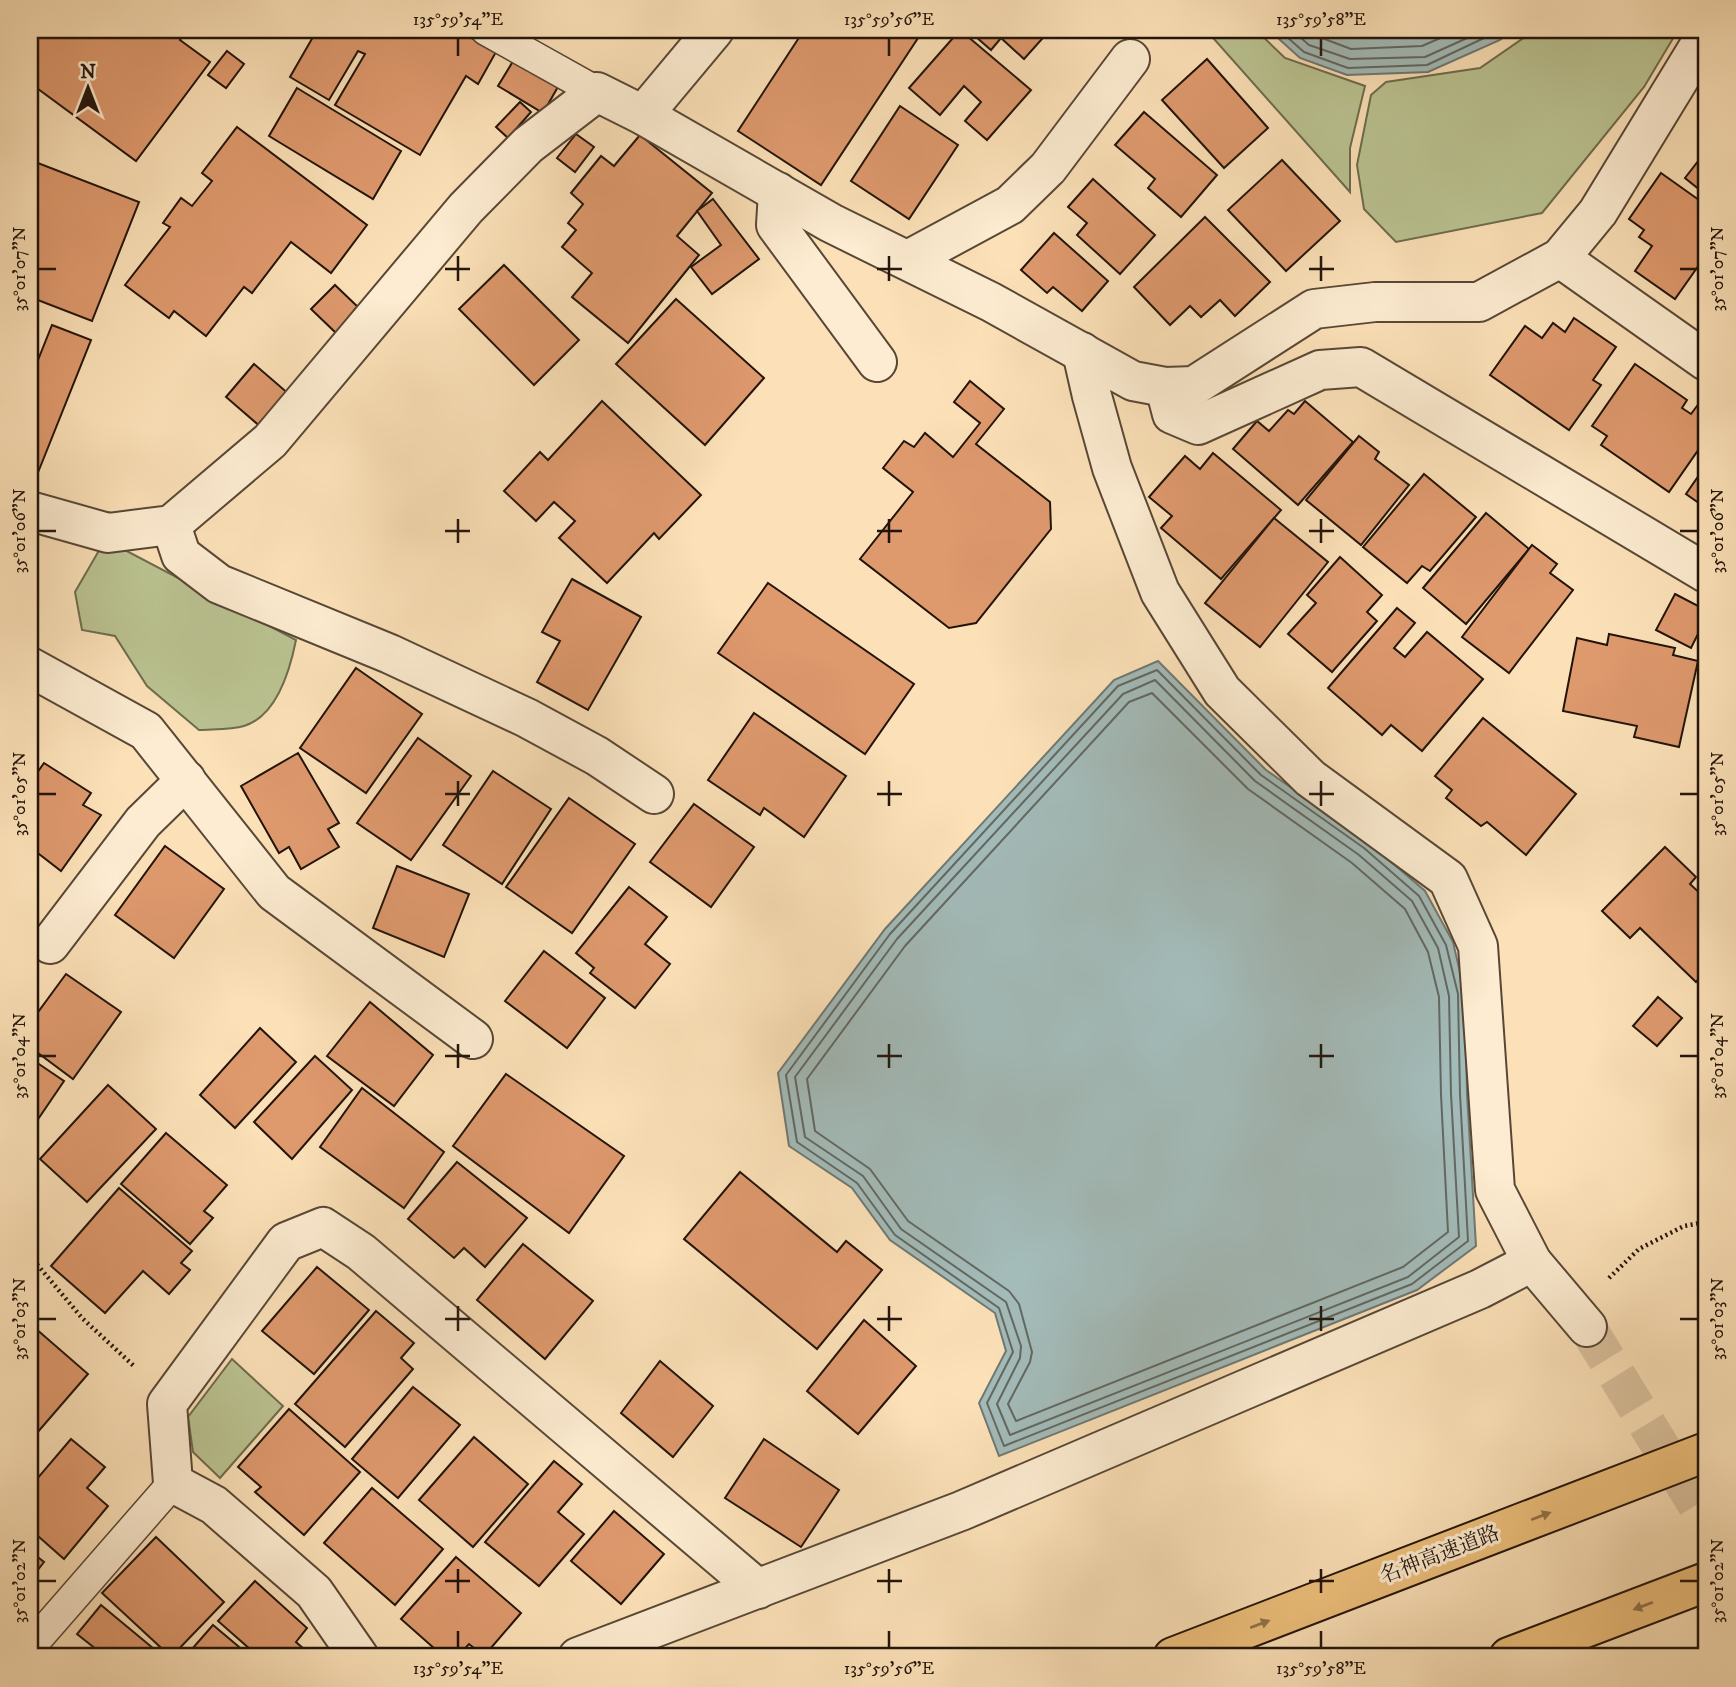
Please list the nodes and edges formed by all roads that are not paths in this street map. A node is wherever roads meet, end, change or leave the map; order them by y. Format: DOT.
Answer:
graph roads {
  1 [pos="485,30"];
  2 [pos="714,30"];
  3 [pos="1706,35"];
  4 [pos="1130,59"];
  5 [pos="597,92"];
  6 [pos="643,115"];
  7 [pos="778,192"];
  8 [pos="1560,257"];
  9 [pos="908,260"];
  10 [pos="1082,352"];
  11 [pos="1706,361"];
  12 [pos="877,362"];
  13 [pos="1165,387"];
  14 [pos="33,523"];
  15 [pos="171,525"];
  16 [pos="1706,573"];
  17 [pos="30,667"];
  18 [pos="186,780"];
  19 [pos="654,794"];
  20 [pos="50,944"];
  21 [pos="473,1039"];
  22 [pos="1532,1262"];
  23 [pos="1578,1316"];
  24 [pos="1706,1452"];
  25 [pos="173,1483"];
  26 [pos="1706,1582"];
  27 [pos="758,1589"];
  28 [pos="30,1647"];
  29 [pos="359,1657"];
  30 [pos="578,1657"];
  31 [pos="1173,1657"];
  32 [pos="1509,1657"];
  1 -- 5 [label="lane"];
  2 -- 6 [label="street"];
  3 -- 8 [label="street"];
  4 -- 9 [label="street"];
  5 -- 6 [label="street"];
  5 -- 15 [label="street"];
  6 -- 7 [label="street"];
  7 -- 9 [label="street"];
  7 -- 12 [label="street"];
  8 -- 11 [label="street"];
  8 -- 13 [label="street"];
  9 -- 10 [label="street"];
  10 -- 13 [label="street"];
  10 -- 22 [label="street"];
  13 -- 16 [label="street"];
  14 -- 15 [label="street"];
  15 -- 19 [label="street"];
  17 -- 18 [label="street"];
  18 -- 20 [label="street"];
  18 -- 21 [label="street"];
  22 -- 23 [label="street"];
  22 -- 27 [label="street"];
  31 -- 24 [label="highway, 名神高速道路, one-way"];
  25 -- 27 [label="street"];
  25 -- 28 [label="lane"];
  25 -- 29 [label="street"];
  26 -- 32 [label="highway, one-way"];
  27 -- 30 [label="street"];
}
